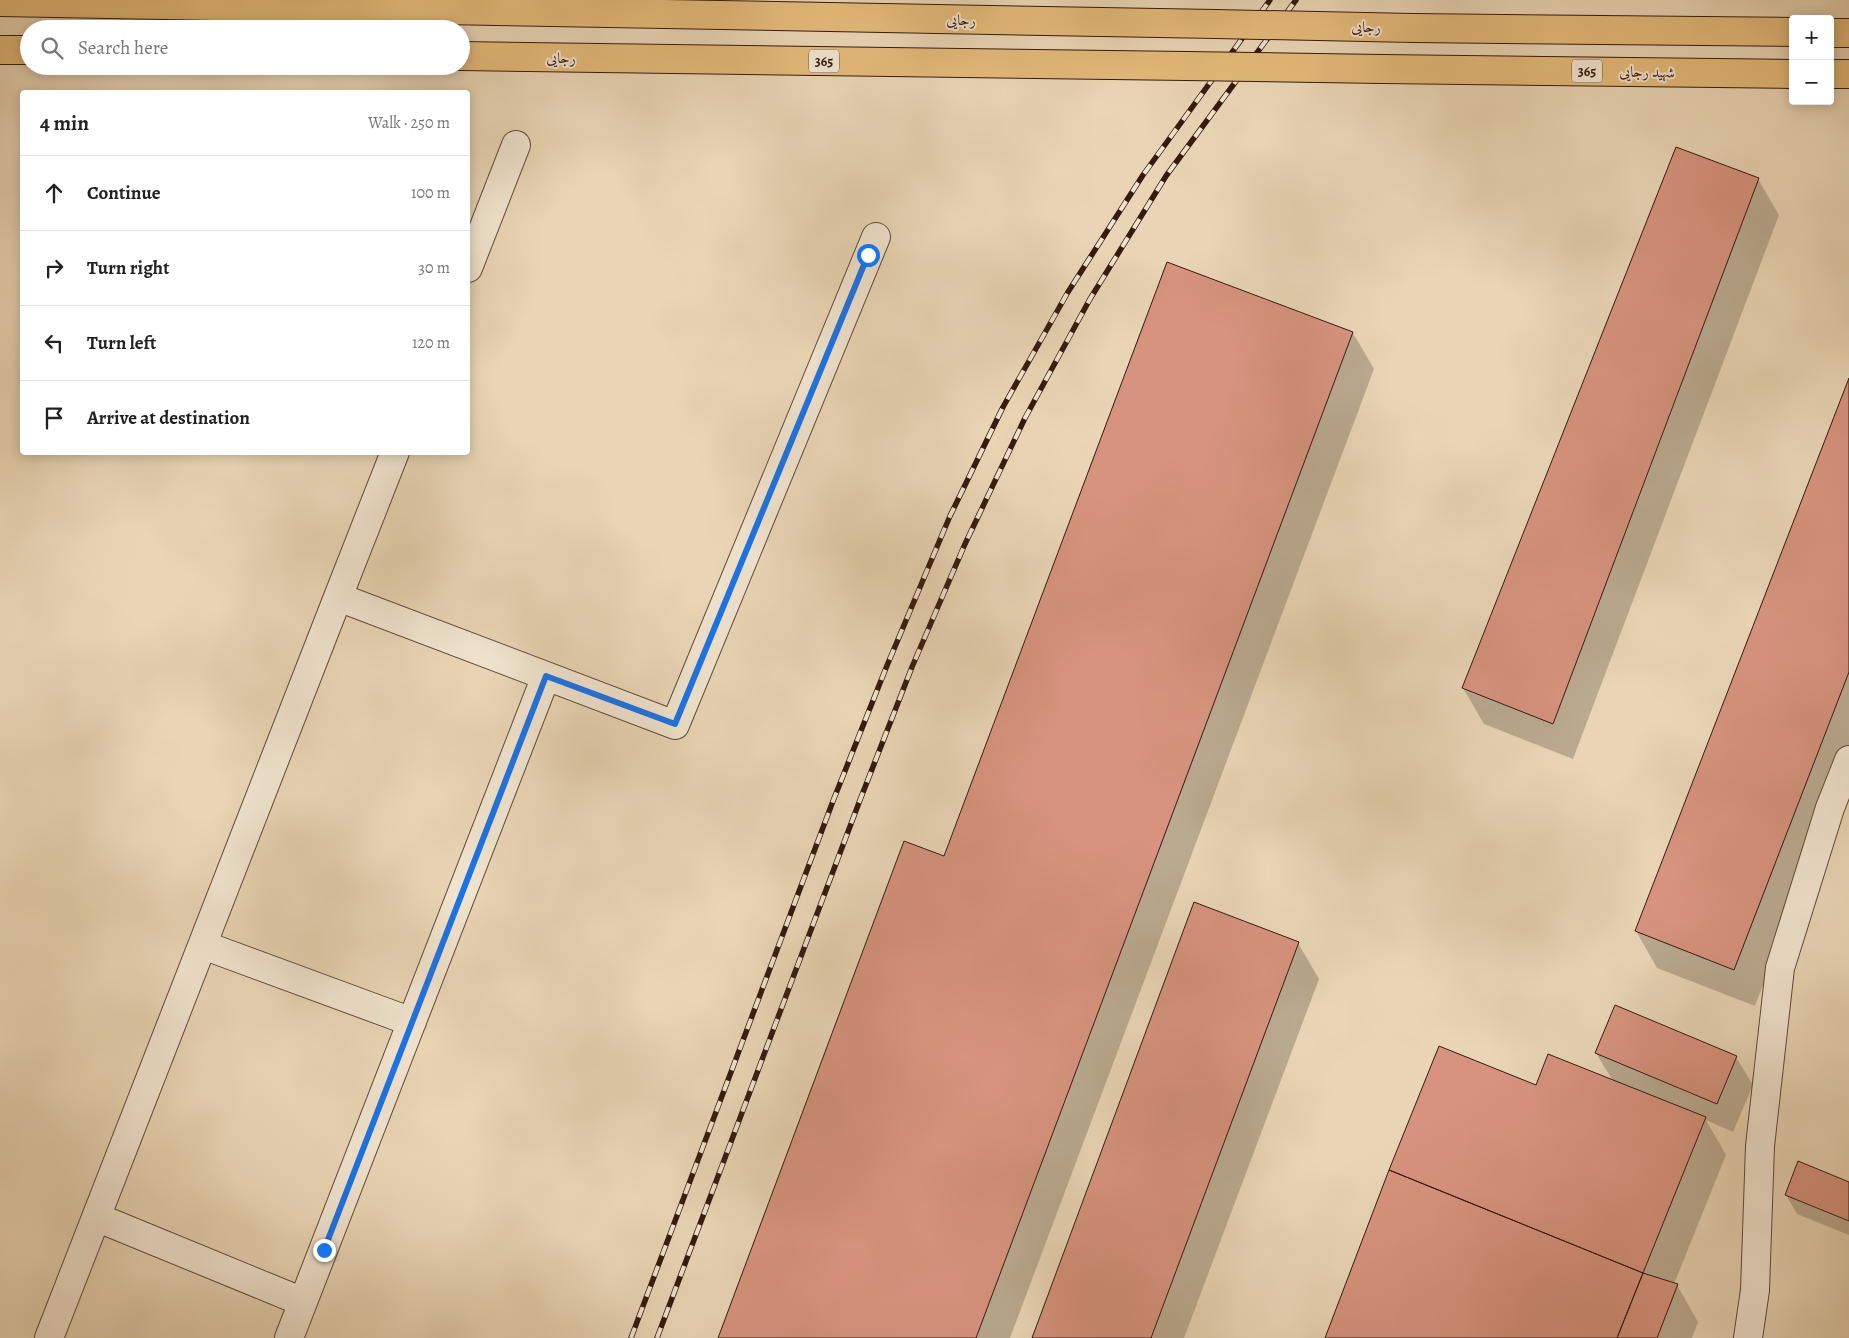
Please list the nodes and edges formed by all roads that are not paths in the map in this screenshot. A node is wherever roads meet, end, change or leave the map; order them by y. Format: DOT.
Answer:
graph roads {
  1 [pos="0,2"];
  2 [pos="1789,32"];
  3 [pos="1834,33"];
  4 [pos="1849,33"];
  5 [pos="0,50"];
  6 [pos="20,50"];
  7 [pos="470,56"];
  8 [pos="1382,69"];
  9 [pos="1789,74"];
  10 [pos="1834,74"];
  11 [pos="1849,74"];
  12 [pos="516,145"];
  13 [pos="876,237"];
  14 [pos="470,263"];
  15 [pos="394,455"];
  16 [pos="338,597"];
  17 [pos="546,676"];
  18 [pos="1849,760"];
  19 [pos="203,945"];
  20 [pos="412,1022"];
  21 [pos="96,1217"];
  22 [pos="303,1302"];
  23 [pos="49,1338"];
  24 [pos="289,1338"];
  25 [pos="1748,1338"];
  1 -- 2 [label="main road, رجایی, bridge"];
  3 -- 4 [label="main road"];
  5 -- 6 [label="main road"];
  7 -- 8 [label="main road, رجایی / 365, bridge"];
  8 -- 9 [label="main road, شهید رجایی / 365"];
  10 -- 11 [label="main road"];
  12 -- 14 [label="street"];
  13 -- 17 [label="street"];
  15 -- 16 [label="street"];
  16 -- 17 [label="street"];
  16 -- 19 [label="street"];
  17 -- 20 [label="street"];
  18 -- 25 [label="street"];
  19 -- 20 [label="street"];
  19 -- 21 [label="street"];
  20 -- 22 [label="street"];
  21 -- 22 [label="street"];
  21 -- 23 [label="street"];
  22 -- 24 [label="street"];
}
